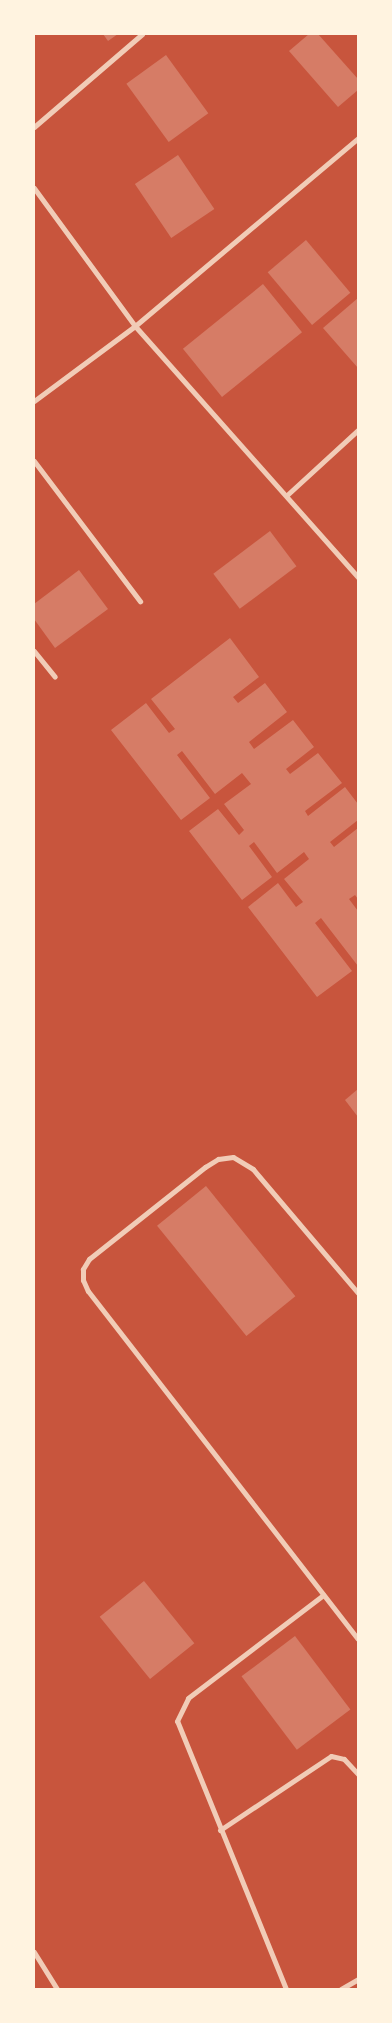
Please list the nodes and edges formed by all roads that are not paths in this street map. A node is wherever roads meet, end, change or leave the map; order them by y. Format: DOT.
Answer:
graph roads {
  1 [pos="142,34"];
  2 [pos="34,127"];
  3 [pos="358,138"];
  4 [pos="34,188"];
  5 [pos="135,326"];
  6 [pos="34,401"];
  7 [pos="358,430"];
  8 [pos="34,461"];
  9 [pos="287,495"];
  10 [pos="358,577"];
  11 [pos="140,601"];
  12 [pos="34,651"];
  13 [pos="55,677"];
  14 [pos="358,1293"];
  15 [pos="323,1596"];
  16 [pos="358,1640"];
  17 [pos="358,1774"];
  18 [pos="220,1830"];
  19 [pos="34,1952"];
  20 [pos="358,1979"];
  21 [pos="56,1989"];
  22 [pos="286,1989"];
  23 [pos="341,1989"];
  1 -- 2 [label="street"];
  3 -- 5 [label="street"];
  4 -- 5 [label="street"];
  5 -- 6 [label="street"];
  5 -- 9 [label="street"];
  7 -- 9 [label="street"];
  8 -- 11 [label="street"];
  9 -- 10 [label="street"];
  12 -- 13 [label="street"];
  14 -- 15 [label="street"];
  15 -- 16 [label="street"];
  15 -- 18 [label="street"];
  17 -- 18 [label="street"];
  18 -- 22 [label="street"];
  19 -- 21 [label="street"];
  20 -- 23 [label="street"];
}
